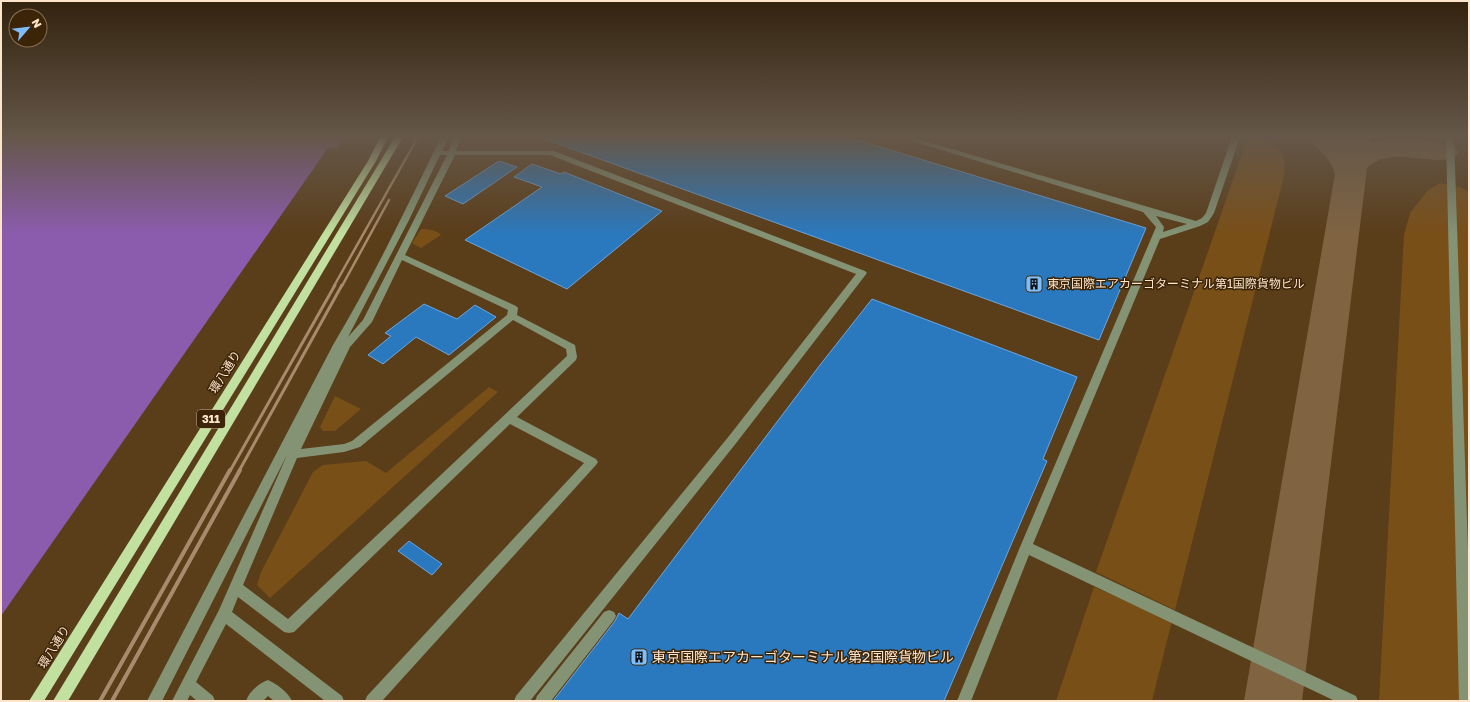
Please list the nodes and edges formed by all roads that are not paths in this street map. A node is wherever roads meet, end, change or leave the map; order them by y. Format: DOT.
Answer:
graph roads {
  1 [pos="367,170"];
  2 [pos="379,170"];
  3 [pos="429,170"];
  4 [pos="444,170"];
  5 [pos="594,170"];
  6 [pos="1013,170"];
  7 [pos="1225,170"];
  8 [pos="1451,170"];
  9 [pos="1146,210"];
  10 [pos="1197,224"];
  11 [pos="1156,237"];
  12 [pos="400,256"];
  13 [pos="512,316"];
  14 [pos="509,418"];
  15 [pos="293,454"];
  16 [pos="1026,547"];
  17 [pos="236,588"];
  18 [pos="224,614"];
  19 [pos="609,616"];
  20 [pos="188,684"];
  21 [pos="36,701"];
  22 [pos="60,701"];
  23 [pos="154,701"];
  24 [pos="179,701"];
  25 [pos="208,701"];
  26 [pos="253,701"];
  27 [pos="285,701"];
  28 [pos="337,701"];
  29 [pos="372,701"];
  30 [pos="521,701"];
  31 [pos="542,701"];
  32 [pos="964,701"];
  33 [pos="1351,701"];
  34 [pos="1466,701"];
  1 -- 21 [label="main road, 環八通り / 311"];
  2 -- 22 [label="main road, 311"];
  3 -- 23 [label="lane"];
  4 -- 12 [label="lane"];
  5 -- 30 [label="lane"];
  6 -- 9 [label="lane"];
  7 -- 10 [label="lane"];
  8 -- 34 [label="lane"];
  9 -- 10 [label="lane"];
  9 -- 11 [label="lane"];
  10 -- 11 [label="lane"];
  11 -- 16 [label="lane"];
  12 -- 13 [label="lane"];
  12 -- 15 [label="lane"];
  13 -- 14 [label="lane"];
  13 -- 15 [label="lane"];
  14 -- 17 [label="lane"];
  14 -- 29 [label="lane"];
  15 -- 17 [label="lane"];
  16 -- 32 [label="lane"];
  16 -- 33 [label="lane"];
  17 -- 18 [label="lane"];
  18 -- 20 [label="lane"];
  18 -- 28 [label="lane"];
  19 -- 31 [label="lane"];
  20 -- 24 [label="lane"];
  20 -- 25 [label="lane"];
  26 -- 27 [label="lane"];
}
